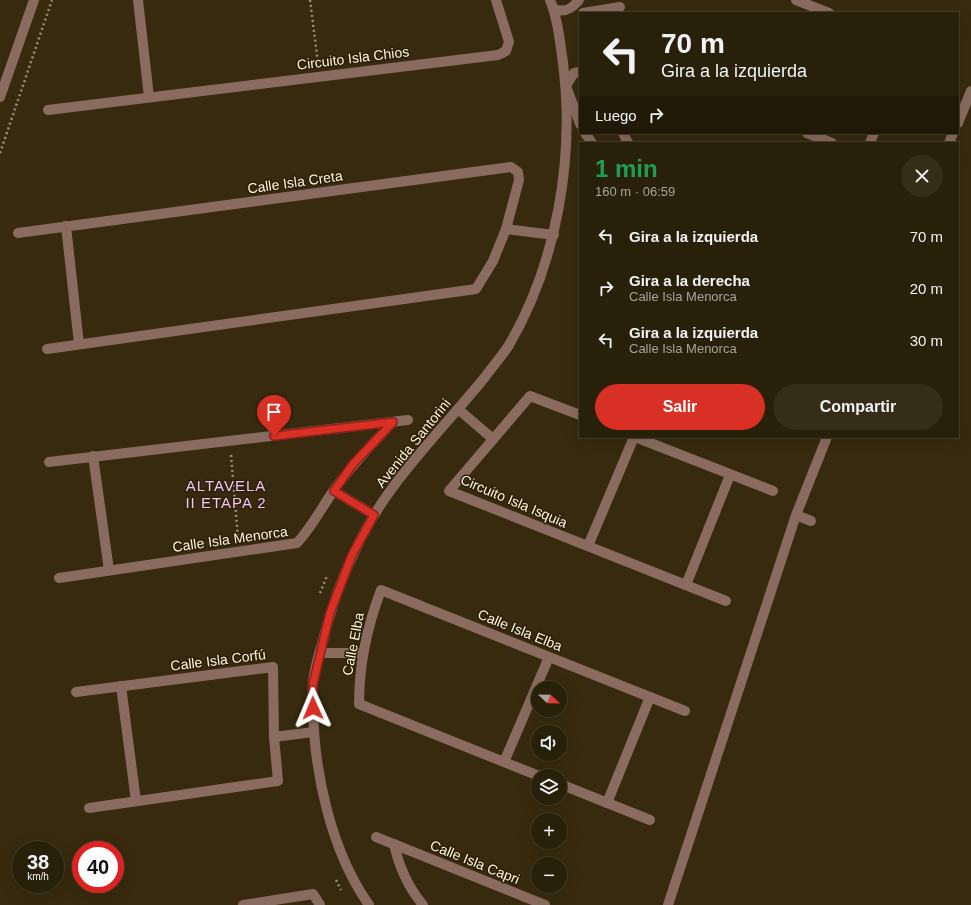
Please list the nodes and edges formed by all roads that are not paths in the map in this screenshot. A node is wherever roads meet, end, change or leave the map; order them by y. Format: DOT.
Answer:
graph roads {
  1 [pos="34,0"];
  2 [pos="138,0"];
  3 [pos="496,0"];
  4 [pos="579,0"];
  5 [pos="584,0"];
  6 [pos="796,0"];
  7 [pos="552,4"];
  8 [pos="619,7"];
  9 [pos="816,11"];
  10 [pos="583,12"];
  11 [pos="589,12"];
  12 [pos="579,72"];
  13 [pos="566,86"];
  14 [pos="971,91"];
  15 [pos="0,97"];
  16 [pos="149,97"];
  17 [pos="48,110"];
  18 [pos="579,121"];
  19 [pos="959,121"];
  20 [pos="810,134"];
  21 [pos="830,142"];
  22 [pos="66,226"];
  23 [pos="506,229"];
  24 [pos="18,233"];
  25 [pos="554,235"];
  26 [pos="79,344"];
  27 [pos="47,349"];
  28 [pos="458,409"];
  29 [pos="579,415"];
  30 [pos="408,420"];
  31 [pos="393,422"];
  32 [pos="635,438"];
  33 [pos="638,438"];
  34 [pos="827,438"];
  35 [pos="493,439"];
  36 [pos="93,456"];
  37 [pos="49,462"];
  38 [pos="730,475"];
  39 [pos="334,491"];
  40 [pos="773,491"];
  41 [pos="374,515"];
  42 [pos="796,515"];
  43 [pos="810,521"];
  44 [pos="588,546"];
  45 [pos="109,570"];
  46 [pos="59,578"];
  47 [pos="686,585"];
  48 [pos="380,590"];
  49 [pos="726,601"];
  50 [pos="319,653"];
  51 [pos="363,653"];
  52 [pos="549,657"];
  53 [pos="121,686"];
  54 [pos="76,692"];
  55 [pos="650,697"];
  56 [pos="685,711"];
  57 [pos="313,732"];
  58 [pos="274,737"];
  59 [pos="504,762"];
  60 [pos="531,773"];
  61 [pos="567,787"];
  62 [pos="136,800"];
  63 [pos="607,803"];
  64 [pos="89,808"];
  65 [pos="650,820"];
  66 [pos="376,837"];
  67 [pos="394,844"];
  68 [pos="243,905"];
  69 [pos="320,905"];
  70 [pos="369,905"];
  71 [pos="423,905"];
  72 [pos="545,905"];
  73 [pos="668,905"];
  1 -- 15 [label="street"];
  2 -- 16 [label="street"];
  3 -- 16 [label="street, Circuito Isla Chios"];
  4 -- 7 [label="street"];
  5 -- 10 [label="street"];
  6 -- 9 [label="street"];
  7 -- 13 [label="street, Avenida Santorini"];
  8 -- 11 [label="street"];
  12 -- 13 [label="street"];
  13 -- 18 [label="street"];
  13 -- 25 [label="street, Avenida Santorini"];
  14 -- 19 [label="street"];
  16 -- 17 [label="street, Circuito Isla Chios"];
  20 -- 21 [label="street"];
  22 -- 23 [label="street, Calle Isla Creta"];
  22 -- 24 [label="street, Calle Isla Creta"];
  22 -- 26 [label="street"];
  23 -- 25 [label="street"];
  23 -- 26 [label="street"];
  25 -- 28 [label="street, Avenida Santorini"];
  26 -- 27 [label="street"];
  28 -- 35 [label="street"];
  28 -- 41 [label="street, Avenida Santorini"];
  29 -- 35 [label="street, Circuito Isla Isquia"];
  30 -- 31 [label="street"];
  31 -- 36 [label="street"];
  31 -- 39 [label="street, Calle Isla Menorca"];
  32 -- 44 [label="street"];
  33 -- 38 [label="street"];
  34 -- 42 [label="street"];
  35 -- 44 [label="street, Circuito Isla Isquia"];
  36 -- 37 [label="street"];
  36 -- 45 [label="street"];
  38 -- 40 [label="street"];
  38 -- 47 [label="street"];
  39 -- 41 [label="street"];
  39 -- 45 [label="street, Calle Isla Menorca"];
  41 -- 50 [label="street, Avenida Santorini"];
  42 -- 43 [label="street"];
  42 -- 73 [label="street"];
  44 -- 47 [label="street, Circuito Isla Isquia"];
  45 -- 46 [label="street, Calle Isla Menorca"];
  47 -- 49 [label="street, Circuito Isla Isquia"];
  48 -- 51 [label="street, Calle Elba"];
  48 -- 52 [label="street, Calle Isla Elba"];
  50 -- 51 [label="street"];
  50 -- 57 [label="street, Avenida Santorini"];
  51 -- 59 [label="street, Calle Elba"];
  52 -- 55 [label="street, Calle Isla Elba"];
  52 -- 59 [label="street"];
  53 -- 54 [label="street, Calle Isla Corfú"];
  53 -- 58 [label="street, Calle Isla Corfú"];
  53 -- 62 [label="street"];
  55 -- 56 [label="street, Calle Isla Elba"];
  55 -- 63 [label="street"];
  57 -- 58 [label="street"];
  57 -- 70 [label="street, Avenida Santorini"];
  58 -- 62 [label="street, Calle Isla Corfú"];
  59 -- 60 [label="street"];
  61 -- 63 [label="street"];
  62 -- 64 [label="street, Calle Isla Corfú"];
  63 -- 65 [label="street"];
  66 -- 67 [label="street, Calle Isla Capri"];
  67 -- 71 [label="street"];
  67 -- 72 [label="street, Calle Isla Capri"];
  68 -- 69 [label="street"];
}
